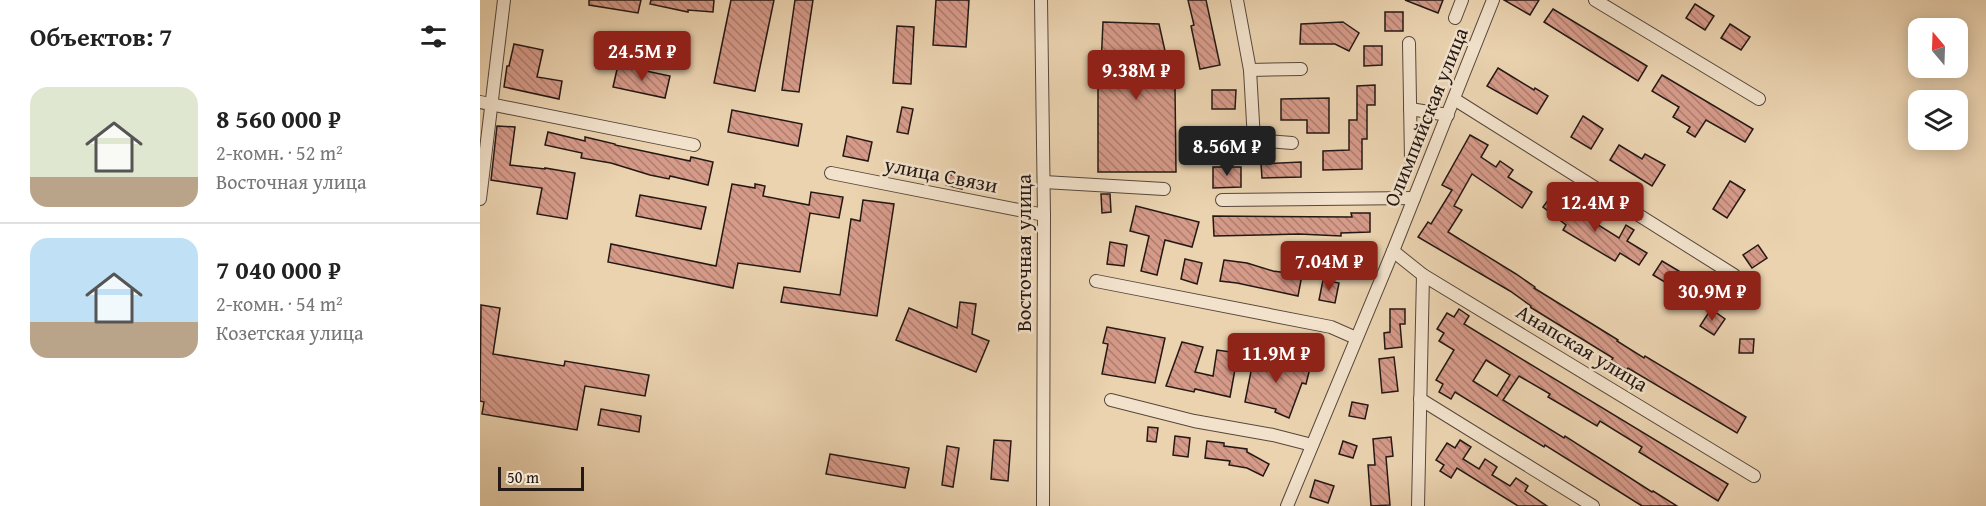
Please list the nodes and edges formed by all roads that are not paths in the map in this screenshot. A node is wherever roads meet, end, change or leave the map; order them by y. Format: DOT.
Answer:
graph roads {
  1 [pos="504,0"];
  2 [pos="1041,0"];
  3 [pos="1237,0"];
  4 [pos="1462,0"];
  5 [pos="1493,0"];
  6 [pos="1595,0"];
  7 [pos="1455,18"];
  8 [pos="1409,43"];
  9 [pos="1301,69"];
  10 [pos="1250,70"];
  11 [pos="1454,99"];
  12 [pos="1759,99"];
  13 [pos="485,104"];
  14 [pos="1410,109"];
  15 [pos="1448,115"];
  16 [pos="1292,143"];
  17 [pos="694,145"];
  18 [pos="1411,160"];
  19 [pos="831,173"];
  20 [pos="1044,182"];
  21 [pos="1164,189"];
  22 [pos="1414,198"];
  23 [pos="480,200"];
  24 [pos="1222,200"];
  25 [pos="1044,215"];
  26 [pos="1393,250"];
  27 [pos="1423,275"];
  28 [pos="1734,275"];
  29 [pos="1096,281"];
  30 [pos="1356,338"];
  31 [pos="1420,399"];
  32 [pos="1111,400"];
  33 [pos="1312,445"];
  34 [pos="1754,476"];
  35 [pos="1043,506"];
  36 [pos="1287,506"];
  37 [pos="1418,506"];
  38 [pos="1593,506"];
  1 -- 13 [label="street"];
  2 -- 20 [label="street, Восточная улица"];
  3 -- 10 [label="street"];
  4 -- 7 [label="street"];
  5 -- 11 [label="street, Олимпийская улица"];
  6 -- 12 [label="street"];
  8 -- 14 [label="street"];
  9 -- 10 [label="street"];
  10 -- 16 [label="street"];
  11 -- 15 [label="street, Олимпийская улица"];
  11 -- 28 [label="street"];
  13 -- 17 [label="street"];
  13 -- 23 [label="street"];
  14 -- 15 [label="street"];
  14 -- 18 [label="street"];
  15 -- 22 [label="street, Олимпийская улица"];
  19 -- 25 [label="street, улица Связи"];
  20 -- 21 [label="street"];
  20 -- 25 [label="street, Восточная улица"];
  22 -- 24 [label="street"];
  22 -- 26 [label="street, Олимпийская улица"];
  25 -- 35 [label="street, Восточная улица"];
  26 -- 27 [label="street, Анапская улица"];
  26 -- 30 [label="street, Олимпийская улица"];
  27 -- 31 [label="street"];
  27 -- 34 [label="street, Анапская улица"];
  29 -- 30 [label="street"];
  30 -- 33 [label="street, Олимпийская улица"];
  31 -- 37 [label="street"];
  31 -- 38 [label="street"];
  32 -- 33 [label="street"];
  33 -- 36 [label="street, Олимпийская улица"];
}
